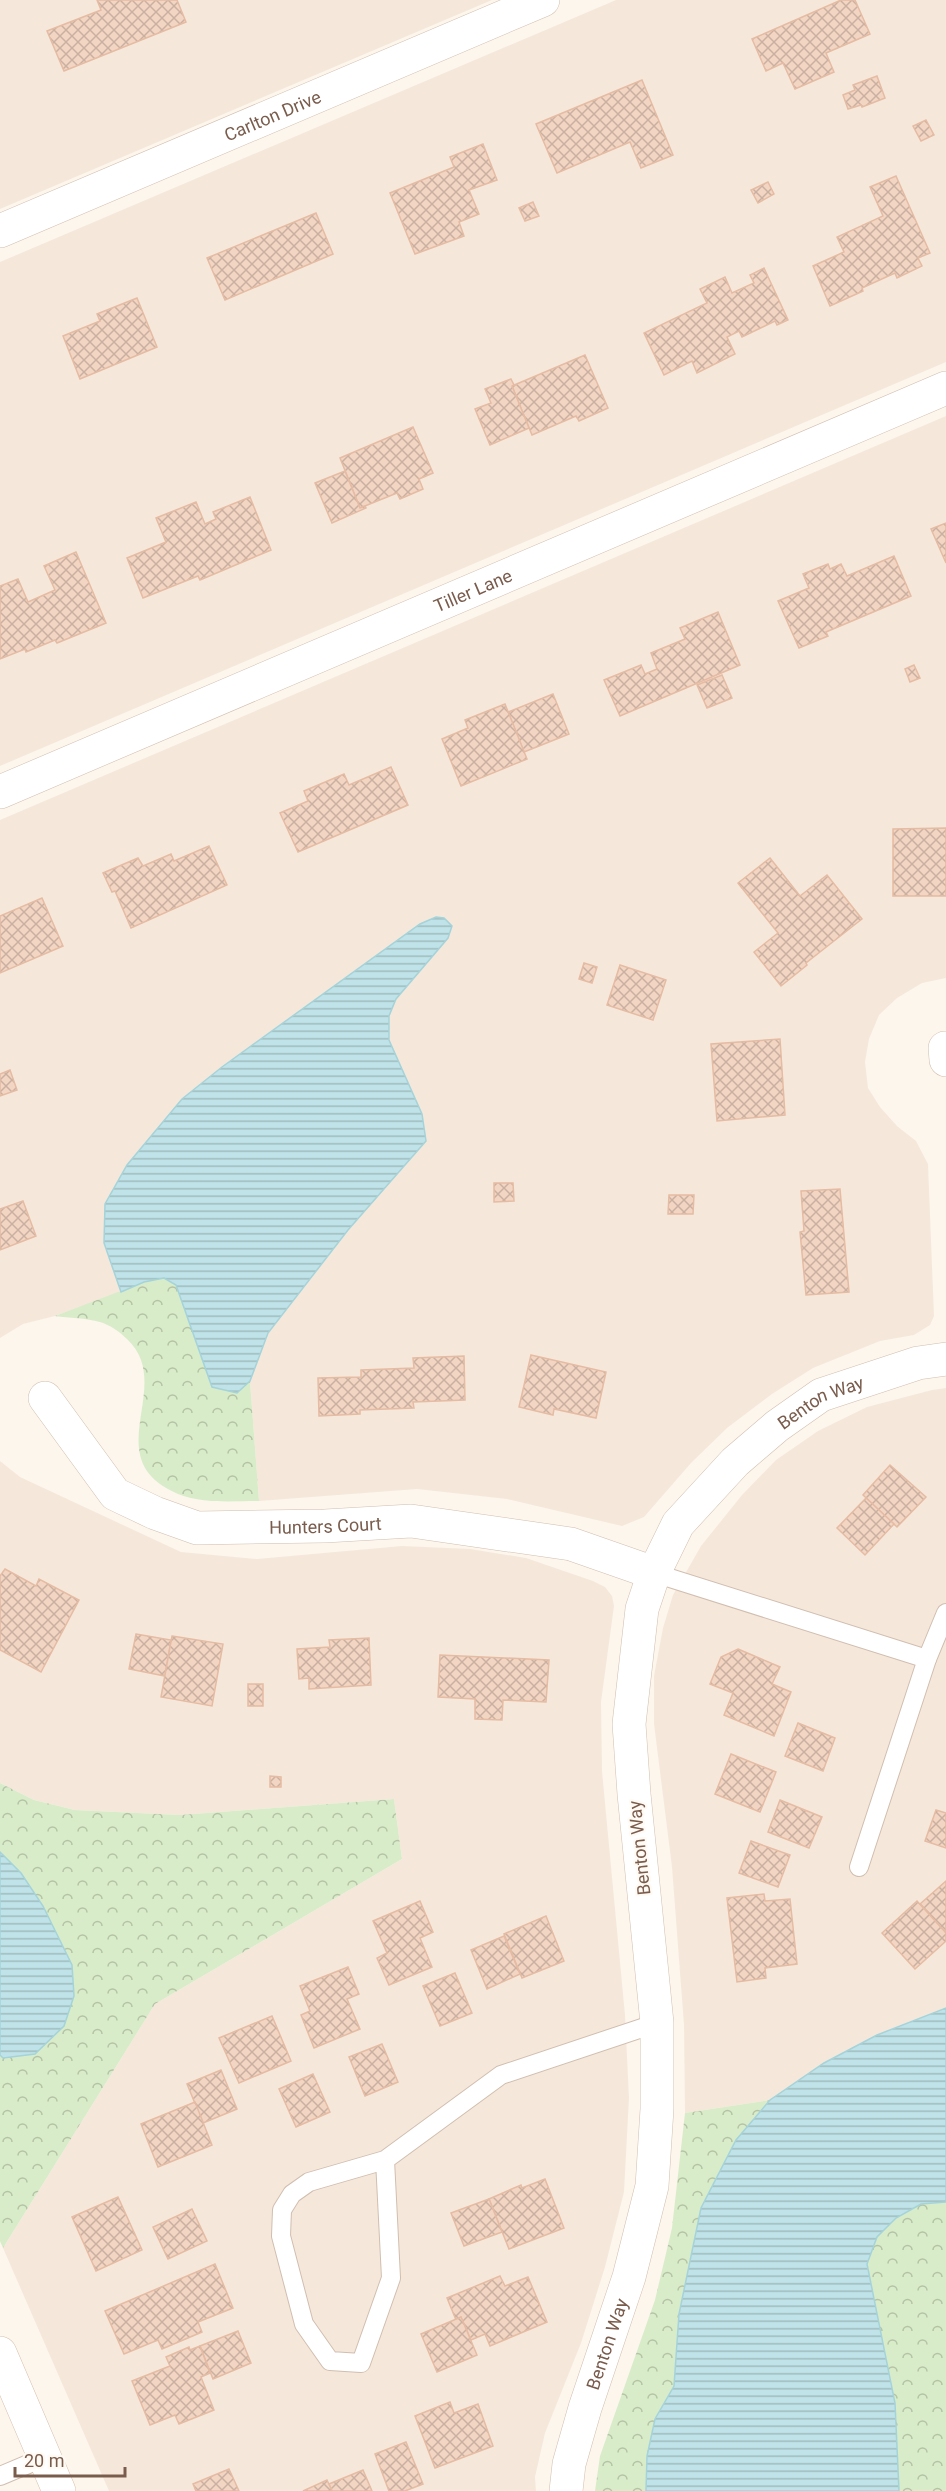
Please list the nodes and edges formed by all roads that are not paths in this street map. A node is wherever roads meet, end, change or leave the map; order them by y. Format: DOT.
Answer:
graph roads {
  1 [pos="543,0"];
  2 [pos="0,231"];
  3 [pos="946,388"];
  4 [pos="0,792"];
  5 [pos="946,1359"];
  6 [pos="45,1398"];
  7 [pos="654,1572"];
  8 [pos="946,1612"];
  9 [pos="927,1659"];
  10 [pos="860,1867"];
  11 [pos="657,2023"];
  12 [pos="385,2160"];
  13 [pos="0,2354"];
  14 [pos="45,2457"];
  15 [pos="0,2476"];
  16 [pos="59,2491"];
  17 [pos="566,2491"];
  1 -- 2 [label="street, Carlton Drive"];
  3 -- 4 [label="street, Tiller Lane"];
  5 -- 7 [label="street, Benton Way"];
  6 -- 7 [label="street, Hunters Court"];
  7 -- 9 [label="lane"];
  7 -- 11 [label="street, Benton Way"];
  8 -- 9 [label="lane"];
  9 -- 10 [label="lane"];
  11 -- 12 [label="lane"];
  11 -- 17 [label="street, Benton Way"];
  12 -- 12 [label="lane"];
  13 -- 14 [label="street"];
  14 -- 15 [label="lane"];
  14 -- 16 [label="street"];
}
